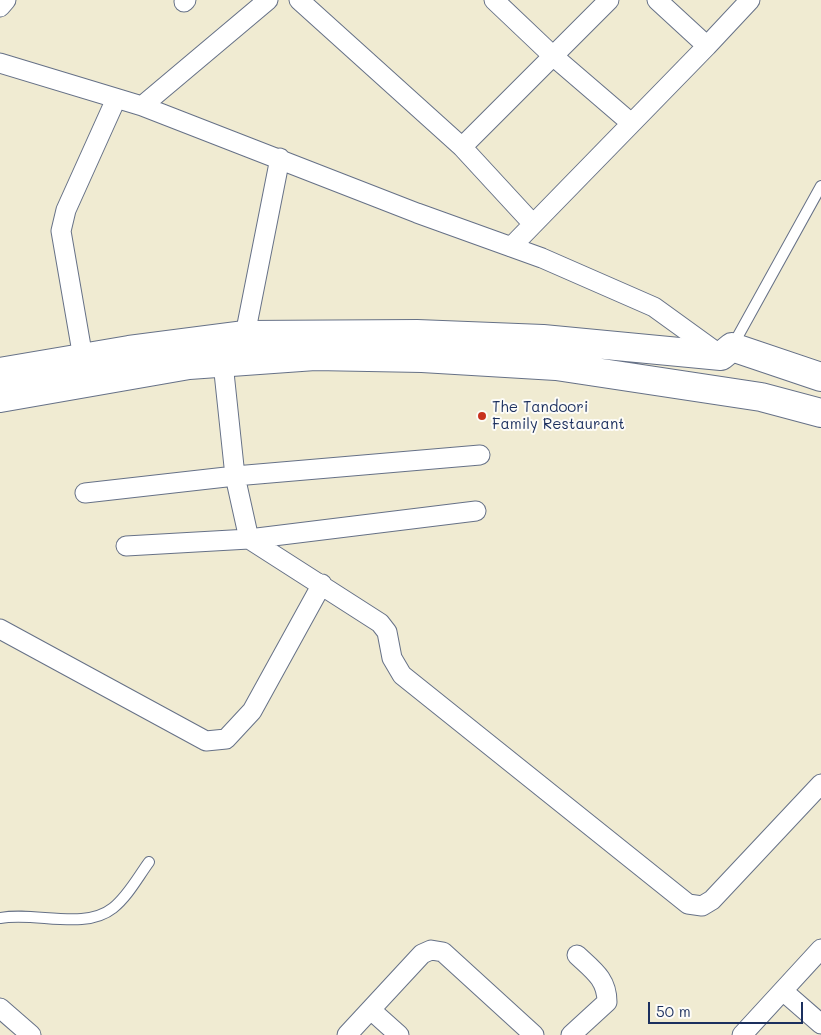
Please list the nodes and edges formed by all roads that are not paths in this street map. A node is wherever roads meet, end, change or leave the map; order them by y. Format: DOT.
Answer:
graph roads {
  1 [pos="6,0"];
  2 [pos="268,0"];
  3 [pos="299,0"];
  4 [pos="494,0"];
  5 [pos="609,0"];
  6 [pos="657,0"];
  7 [pos="750,0"];
  8 [pos="319,6"];
  9 [pos="0,7"];
  10 [pos="707,46"];
  11 [pos="553,56"];
  12 [pos="0,63"];
  13 [pos="116,99"];
  14 [pos="142,106"];
  15 [pos="631,123"];
  16 [pos="462,147"];
  17 [pos="280,158"];
  18 [pos="821,186"];
  19 [pos="533,224"];
  20 [pos="511,247"];
  21 [pos="245,335"];
  22 [pos="726,352"];
  23 [pos="84,358"];
  24 [pos="223,363"];
  25 [pos="0,372"];
  26 [pos="821,378"];
  27 [pos="0,398"];
  28 [pos="821,413"];
  29 [pos="480,455"];
  30 [pos="235,476"];
  31 [pos="86,492"];
  32 [pos="476,511"];
  33 [pos="249,539"];
  34 [pos="126,546"];
  35 [pos="322,584"];
  36 [pos="0,629"];
  37 [pos="821,784"];
  38 [pos="149,862"];
  39 [pos="0,918"];
  40 [pos="821,949"];
  41 [pos="577,956"];
  42 [pos="783,990"];
  43 [pos="0,1008"];
  44 [pos="371,1010"];
  45 [pos="821,1024"];
  46 [pos="26,1034"];
  47 [pos="347,1035"];
  48 [pos="399,1035"];
  49 [pos="534,1035"];
  50 [pos="571,1035"];
  51 [pos="742,1035"];
  1 -- 9 [label="street"];
  2 -- 14 [label="street"];
  3 -- 8 [label="street"];
  4 -- 11 [label="street"];
  5 -- 11 [label="street"];
  6 -- 10 [label="street"];
  7 -- 10 [label="street"];
  8 -- 16 [label="street"];
  10 -- 15 [label="street"];
  11 -- 15 [label="street"];
  11 -- 16 [label="street"];
  12 -- 13 [label="street"];
  13 -- 14 [label="street"];
  13 -- 23 [label="street"];
  14 -- 17 [label="street"];
  15 -- 19 [label="street"];
  16 -- 19 [label="street"];
  17 -- 20 [label="street"];
  17 -- 21 [label="street"];
  18 -- 22 [label="lane"];
  19 -- 20 [label="street"];
  20 -- 22 [label="street"];
  21 -- 22 [label="street"];
  21 -- 23 [label="street"];
  22 -- 26 [label="street"];
  23 -- 25 [label="street"];
  24 -- 27 [label="street"];
  24 -- 28 [label="street"];
  24 -- 30 [label="street"];
  29 -- 30 [label="street"];
  30 -- 31 [label="street"];
  30 -- 33 [label="street"];
  32 -- 33 [label="street"];
  33 -- 34 [label="street"];
  33 -- 35 [label="street"];
  35 -- 36 [label="street"];
  35 -- 37 [label="street"];
  38 -- 39 [label="lane"];
  40 -- 42 [label="street"];
  41 -- 50 [label="street"];
  42 -- 45 [label="street"];
  42 -- 51 [label="street"];
  43 -- 46 [label="street"];
  44 -- 47 [label="street"];
  44 -- 48 [label="street"];
  44 -- 49 [label="street"];
}
